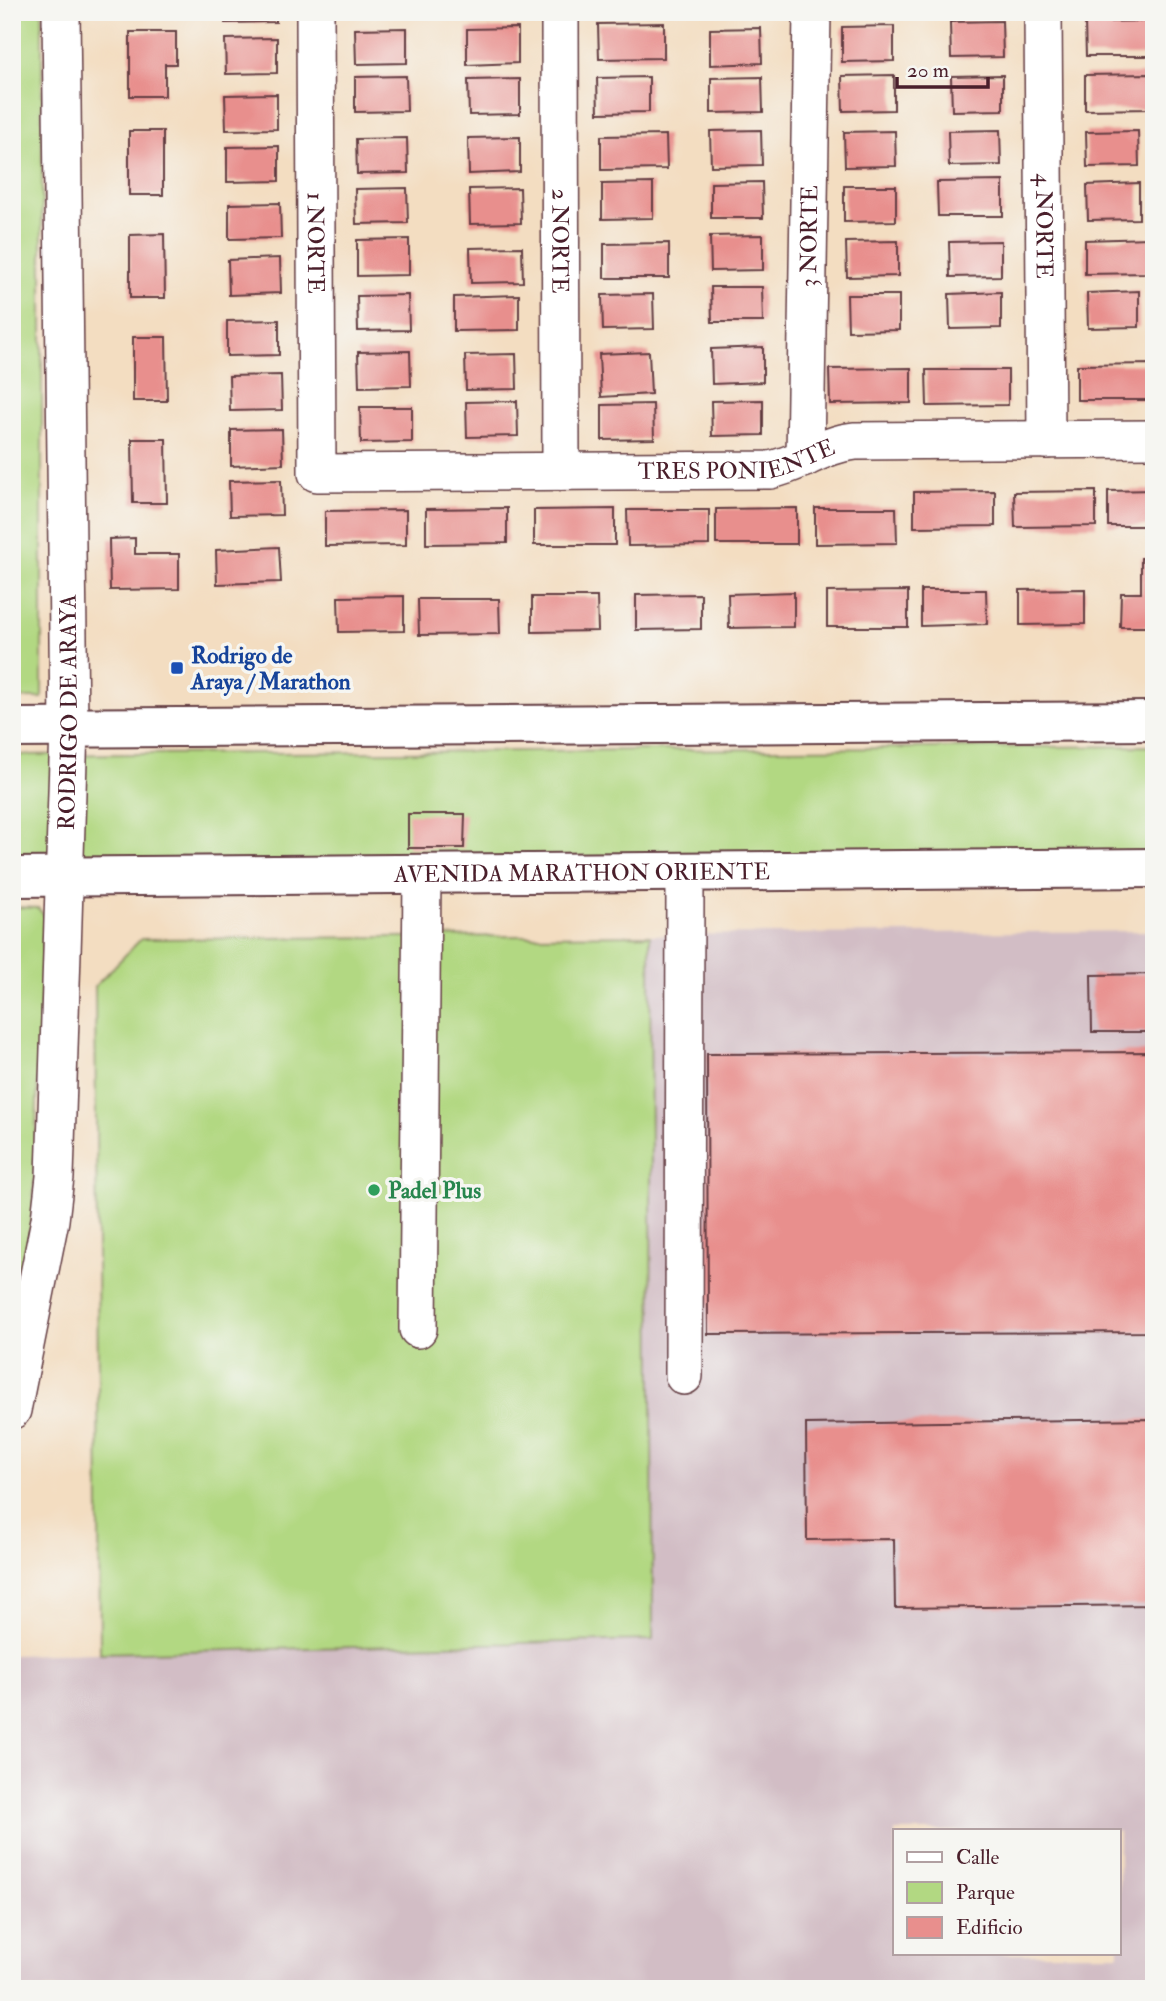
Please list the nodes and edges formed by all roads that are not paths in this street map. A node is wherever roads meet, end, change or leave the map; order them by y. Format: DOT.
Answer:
graph roads {
  1 [pos="61,12"];
  2 [pos="315,12"];
  3 [pos="560,12"];
  4 [pos="812,12"];
  5 [pos="1043,12"];
  6 [pos="1154,439"];
  7 [pos="1046,440"];
  8 [pos="805,458"];
  9 [pos="561,471"];
  10 [pos="317,473"];
  11 [pos="1154,721"];
  12 [pos="12,728"];
  13 [pos="69,728"];
  14 [pos="1154,868"];
  15 [pos="685,872"];
  16 [pos="422,874"];
  17 [pos="12,877"];
  18 [pos="65,877"];
  19 [pos="418,1329"];
  20 [pos="684,1377"];
  21 [pos="12,1410"];
  1 -- 13 [label="street, RODRIGO DE ARAYA"];
  2 -- 10 [label="street, 1 NORTE"];
  3 -- 9 [label="street, 2 NORTE"];
  4 -- 8 [label="street, 3 NORTE"];
  5 -- 7 [label="street, 4 NORTE"];
  6 -- 7 [label="street, TRES PONIENTE"];
  7 -- 8 [label="street, TRES PONIENTE"];
  8 -- 9 [label="street, TRES PONIENTE"];
  9 -- 10 [label="street, TRES PONIENTE"];
  11 -- 13 [label="main road"];
  12 -- 13 [label="main road"];
  13 -- 18 [label="street, RODRIGO DE ARAYA"];
  14 -- 15 [label="main road, AVENIDA MARATHON ORIENTE"];
  15 -- 16 [label="main road, AVENIDA MARATHON ORIENTE"];
  15 -- 20 [label="street"];
  16 -- 18 [label="main road, AVENIDA MARATHON ORIENTE"];
  16 -- 19 [label="street"];
  17 -- 18 [label="main road, AVENIDA MARATHON ORIENTE"];
  18 -- 21 [label="street, RODRIGO DE ARAYA"];
}
